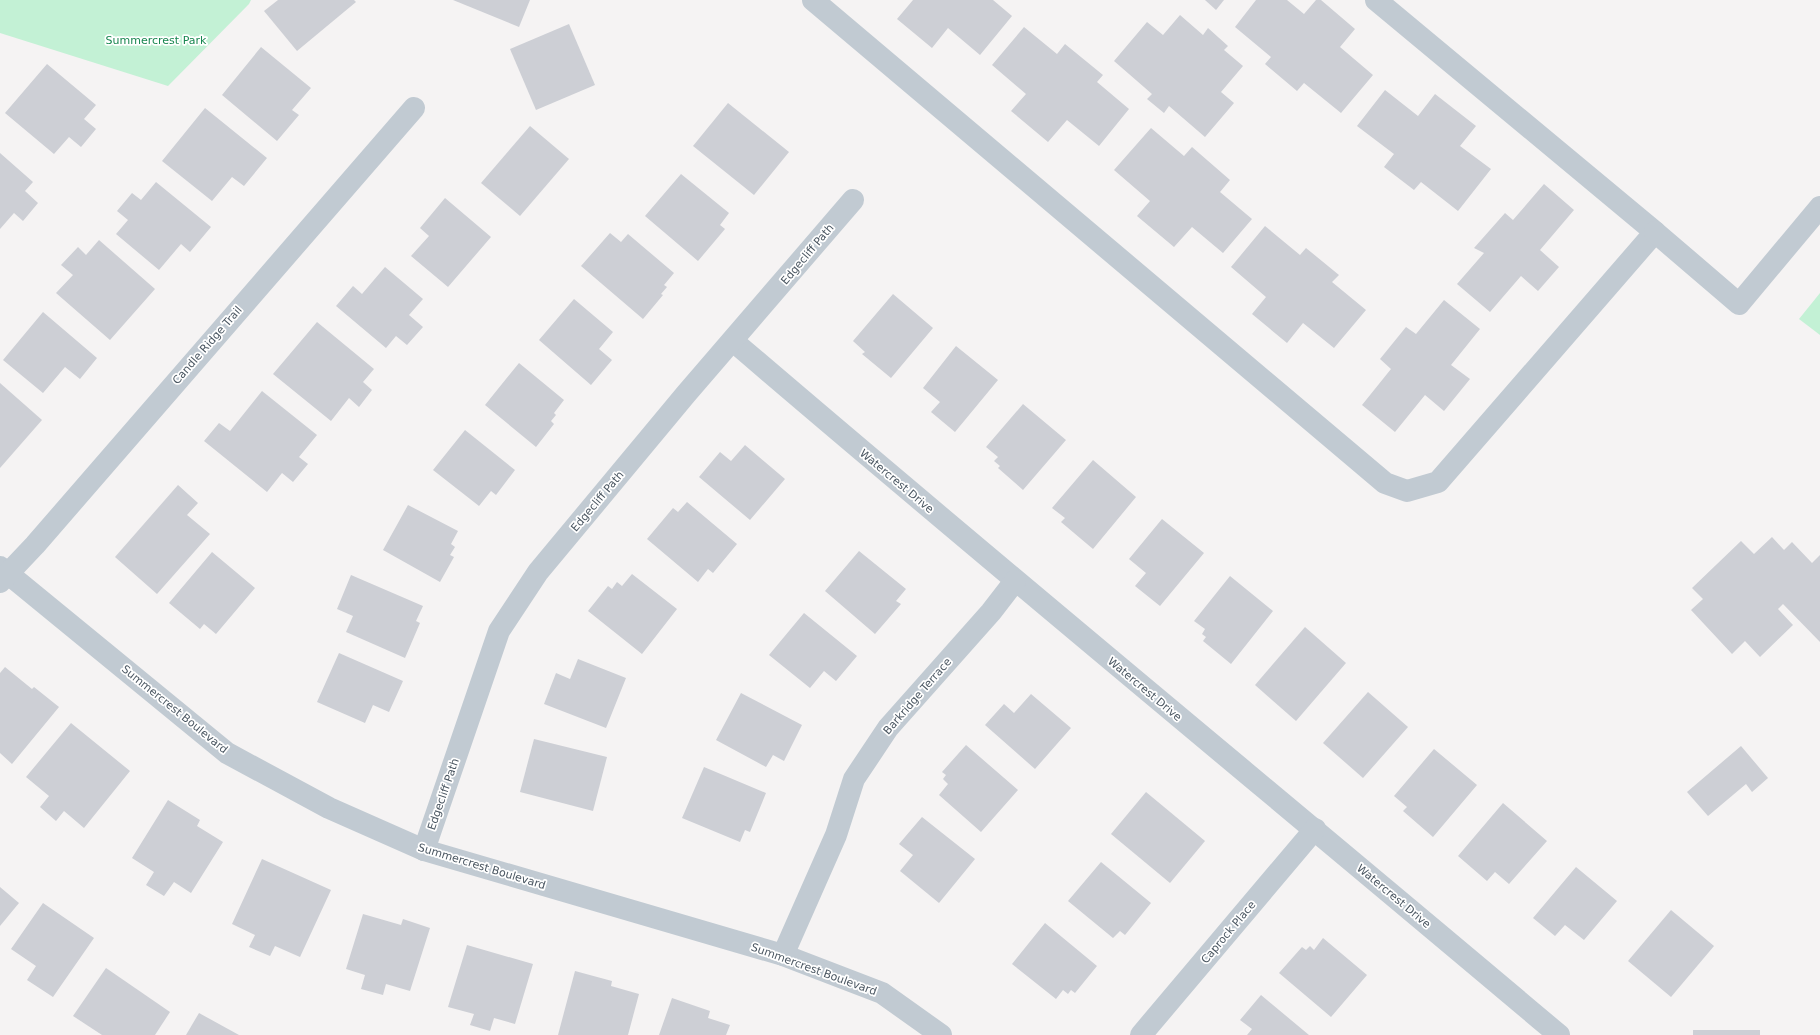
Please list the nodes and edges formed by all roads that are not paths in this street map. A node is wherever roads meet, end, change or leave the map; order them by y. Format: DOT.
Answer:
graph roads {
  1 [pos="813,0"];
  2 [pos="1376,0"];
  3 [pos="414,108"];
  4 [pos="853,200"];
  5 [pos="1820,207"];
  6 [pos="1655,232"];
  7 [pos="733,341"];
  8 [pos="2,574"];
  9 [pos="1015,581"];
  10 [pos="1315,829"];
  11 [pos="424,850"];
  12 [pos="782,956"];
  13 [pos="941,1035"];
  14 [pos="1141,1035"];
  15 [pos="1559,1035"];
  1 -- 6 [label="street"];
  2 -- 6 [label="street"];
  3 -- 8 [label="street, Candle Ridge Trail"];
  4 -- 7 [label="street, Edgecliff Path"];
  5 -- 6 [label="street"];
  7 -- 9 [label="street, Watercrest Drive"];
  7 -- 11 [label="street, Edgecliff Path"];
  8 -- 11 [label="street, Summercrest Boulevard"];
  9 -- 10 [label="street, Watercrest Drive"];
  9 -- 12 [label="street, Barkridge Terrace"];
  10 -- 14 [label="street, Caprock Place"];
  10 -- 15 [label="street, Watercrest Drive"];
  11 -- 12 [label="street, Summercrest Boulevard"];
  12 -- 13 [label="street, Summercrest Boulevard"];
}
